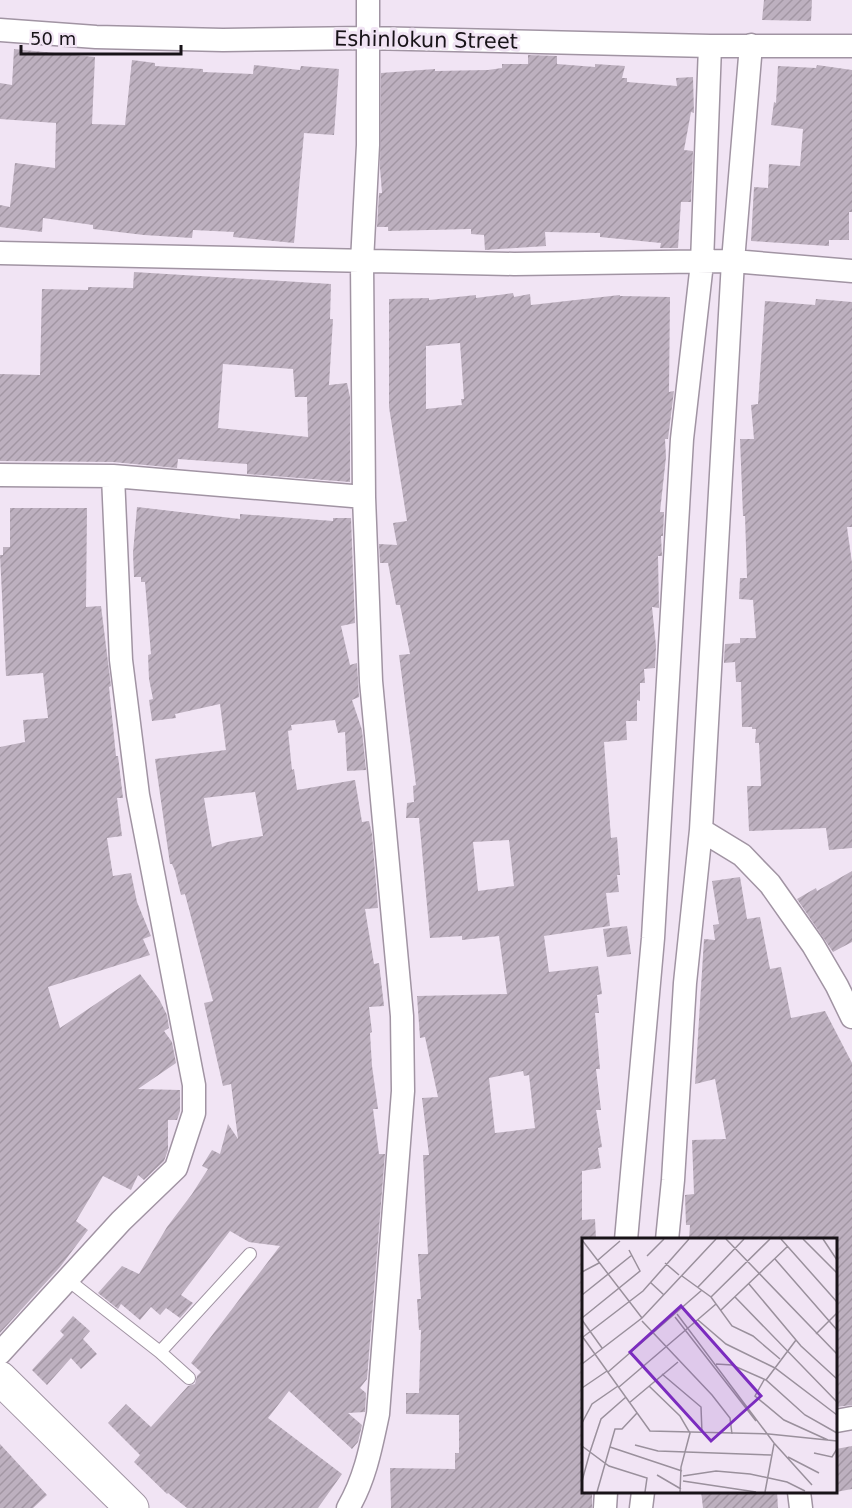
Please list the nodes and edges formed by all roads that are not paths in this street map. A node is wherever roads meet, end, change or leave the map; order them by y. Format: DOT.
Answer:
graph roads {
  1 [pos="368,0"];
  2 [pos="0,30"];
  3 [pos="367,38"];
  4 [pos="751,45"];
  5 [pos="710,46"];
  6 [pos="852,46"];
  7 [pos="0,253"];
  8 [pos="733,261"];
  9 [pos="362,262"];
  10 [pos="702,263"];
  11 [pos="852,271"];
  12 [pos="0,475"];
  13 [pos="113,476"];
  14 [pos="364,496"];
  15 [pos="671,650"];
  16 [pos="709,654"];
  17 [pos="700,831"];
  18 [pos="852,1017"];
  19 [pos="627,1238"];
  20 [pos="667,1238"];
  21 [pos="250,1254"];
  22 [pos="68,1280"];
  23 [pos="160,1352"];
  24 [pos="0,1353"];
  25 [pos="0,1378"];
  26 [pos="189,1378"];
  27 [pos="852,1418"];
  28 [pos="837,1421"];
  29 [pos="606,1493"];
  30 [pos="643,1493"];
  31 [pos="799,1493"];
  32 [pos="132,1508"];
  33 [pos="348,1508"];
  34 [pos="605,1508"];
  35 [pos="641,1508"];
  36 [pos="801,1508"];
  1 -- 3 [label="street"];
  2 -- 3 [label="street, Eshinlokun Street"];
  3 -- 5 [label="street, Eshinlokun Street"];
  3 -- 9 [label="street"];
  4 -- 5 [label="street, Eshinlokun Street"];
  4 -- 6 [label="street, Eshinlokun Street"];
  4 -- 8 [label="street"];
  5 -- 10 [label="street"];
  7 -- 9 [label="street"];
  8 -- 10 [label="street"];
  8 -- 11 [label="street"];
  8 -- 16 [label="street"];
  9 -- 10 [label="street"];
  9 -- 14 [label="street"];
  10 -- 15 [label="street"];
  12 -- 13 [label="street"];
  13 -- 14 [label="street"];
  13 -- 22 [label="street"];
  14 -- 33 [label="street"];
  15 -- 16 [label="street"];
  15 -- 19 [label="street"];
  16 -- 17 [label="street"];
  17 -- 18 [label="street"];
  17 -- 20 [label="street"];
  21 -- 23 [label="lane"];
  22 -- 23 [label="lane"];
  22 -- 24 [label="street"];
  23 -- 26 [label="lane"];
  25 -- 32 [label="street"];
  27 -- 28 [label="street"];
  29 -- 34 [label="street"];
  30 -- 35 [label="street"];
  31 -- 36 [label="street"];
}
